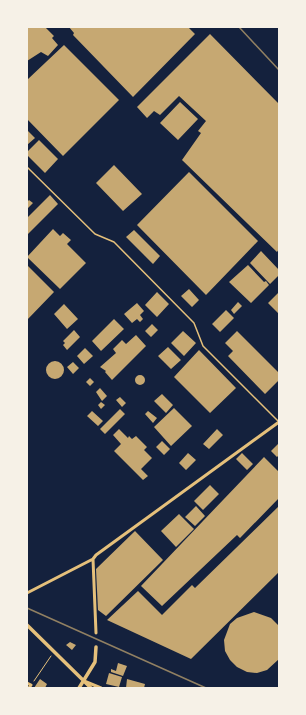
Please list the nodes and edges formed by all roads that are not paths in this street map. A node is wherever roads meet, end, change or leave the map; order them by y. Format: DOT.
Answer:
graph roads {
  1 [pos="27,167"];
  2 [pos="279,422"];
  3 [pos="93,559"];
  4 [pos="27,593"];
  5 [pos="27,625"];
  6 [pos="96,633"];
  7 [pos="96,648"];
  8 [pos="84,681"];
  9 [pos="27,683"];
  10 [pos="30,687"];
  11 [pos="79,688"];
  12 [pos="91,688"];
  13 [pos="101,688"];
  1 -- 2 [label="lane"];
  2 -- 3 [label="street"];
  3 -- 4 [label="street"];
  3 -- 6 [label="street"];
  5 -- 8 [label="street"];
  7 -- 8 [label="street"];
  8 -- 11 [label="street"];
  8 -- 12 [label="street"];
  8 -- 13 [label="street"];
  9 -- 10 [label="street"];
}
